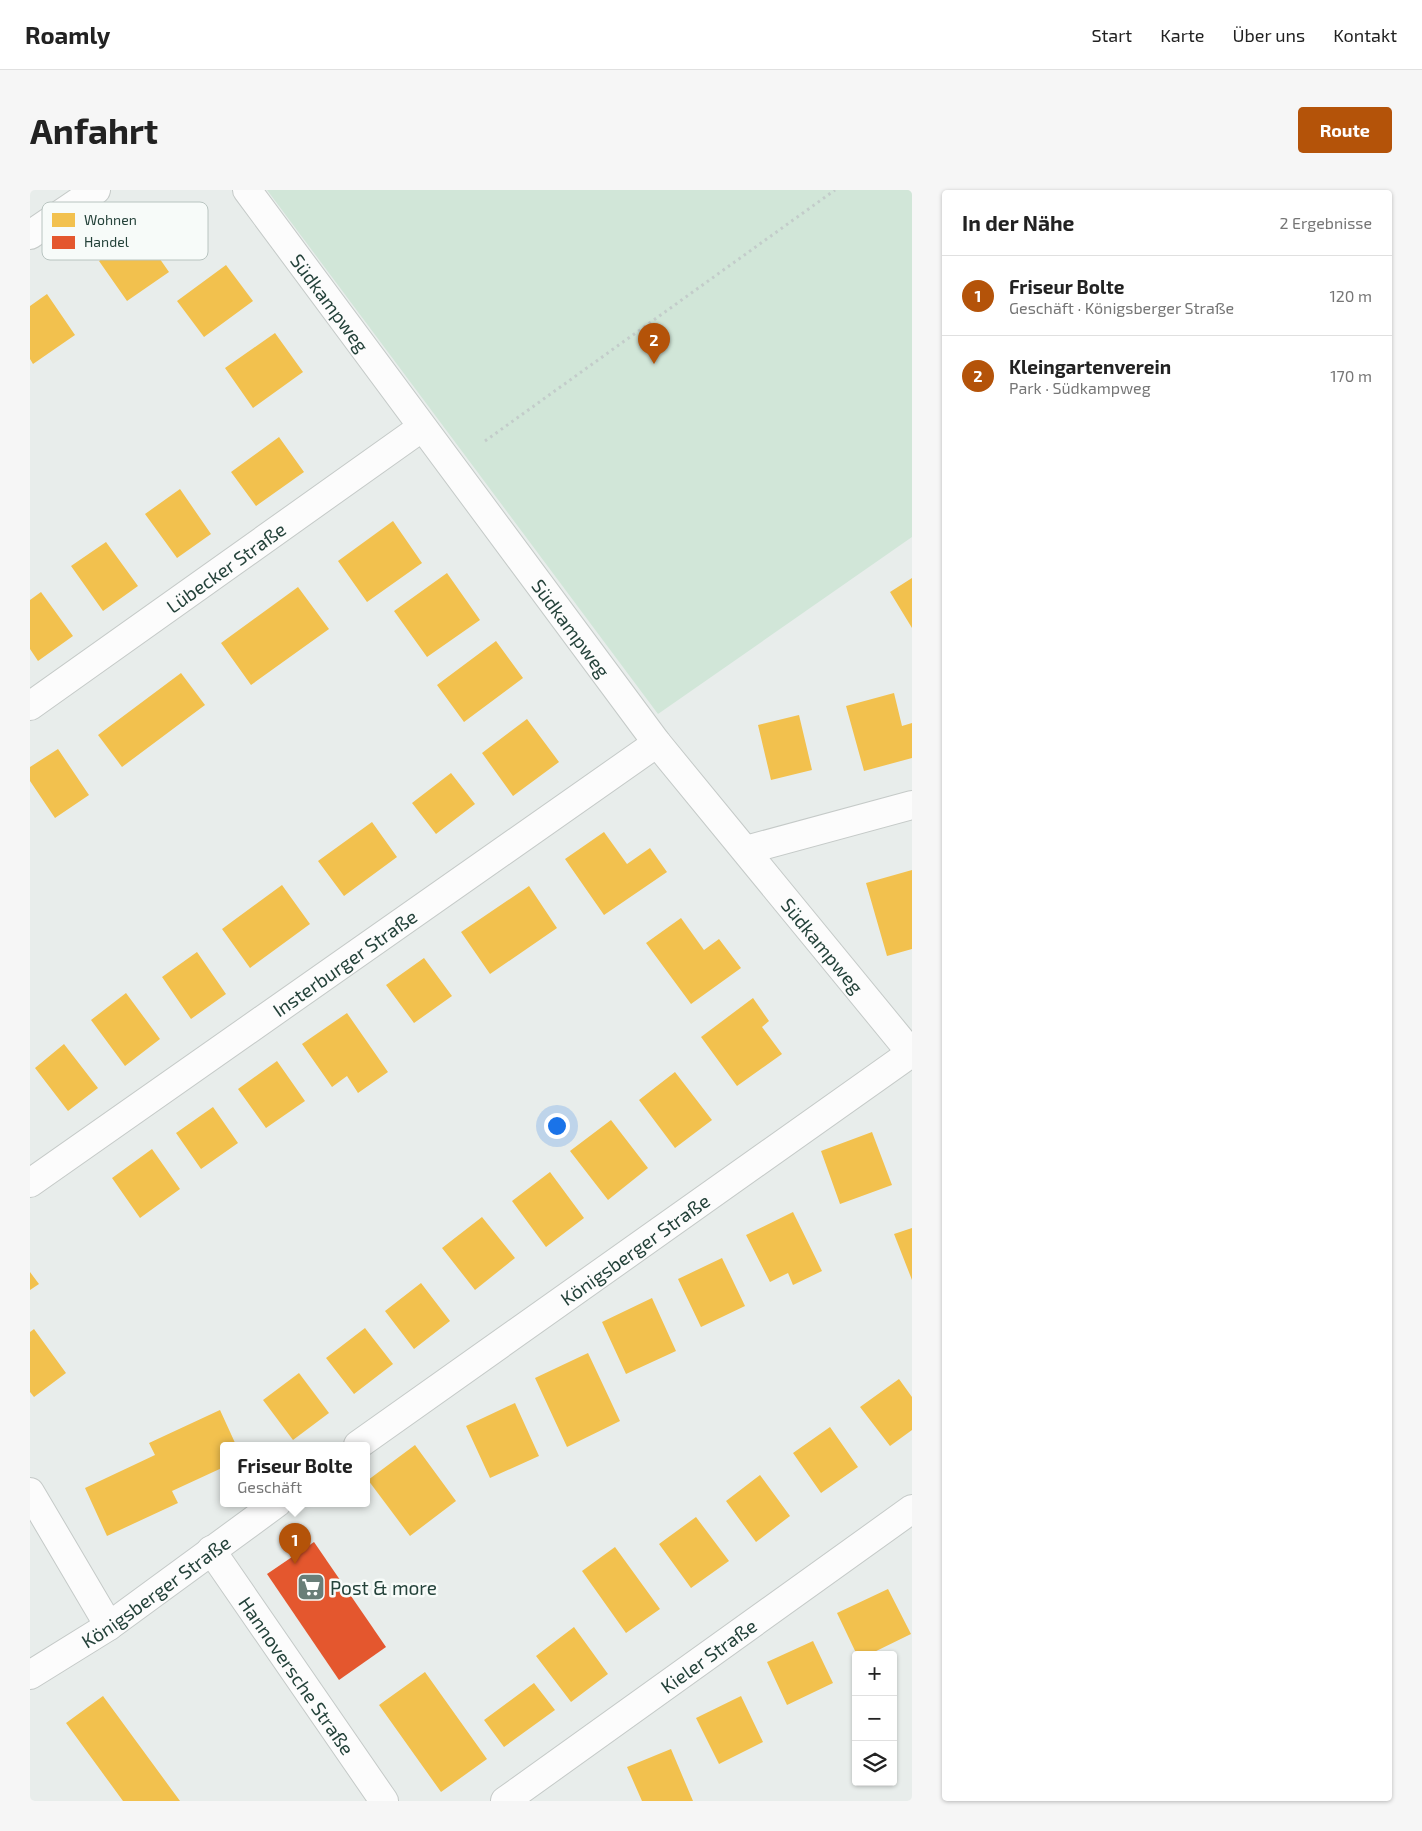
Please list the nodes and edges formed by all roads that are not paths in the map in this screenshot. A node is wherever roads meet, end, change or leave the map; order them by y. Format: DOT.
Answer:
graph roads {
  1 [pos="96,190"];
  2 [pos="247,190"];
  3 [pos="78,202"];
  4 [pos="42,227"];
  5 [pos="30,235"];
  6 [pos="421,428"];
  7 [pos="30,706"];
  8 [pos="657,742"];
  9 [pos="912,805"];
  10 [pos="746,850"];
  11 [pos="912,1054"];
  12 [pos="30,1182"];
  13 [pos="362,1442"];
  14 [pos="30,1492"];
  15 [pos="271,1507"];
  16 [pos="912,1510"];
  17 [pos="211,1550"];
  18 [pos="109,1626"];
  19 [pos="30,1675"];
  20 [pos="384,1801"];
  21 [pos="506,1801"];
  1 -- 3 [label="street"];
  2 -- 6 [label="street, Südkampweg"];
  4 -- 5 [label="street"];
  6 -- 7 [label="street, Lübecker Straße"];
  6 -- 8 [label="street, Südkampweg"];
  8 -- 10 [label="street, Südkampweg"];
  8 -- 12 [label="street, Insterburger Straße"];
  9 -- 10 [label="street"];
  10 -- 11 [label="street, Südkampweg"];
  11 -- 13 [label="street, Königsberger Straße"];
  14 -- 18 [label="street"];
  15 -- 17 [label="street, Königsberger Straße"];
  16 -- 21 [label="street, Kieler Straße"];
  17 -- 18 [label="street, Königsberger Straße"];
  17 -- 20 [label="street, Hannoversche Straße"];
  18 -- 19 [label="street, Königsberger Straße"];
}
